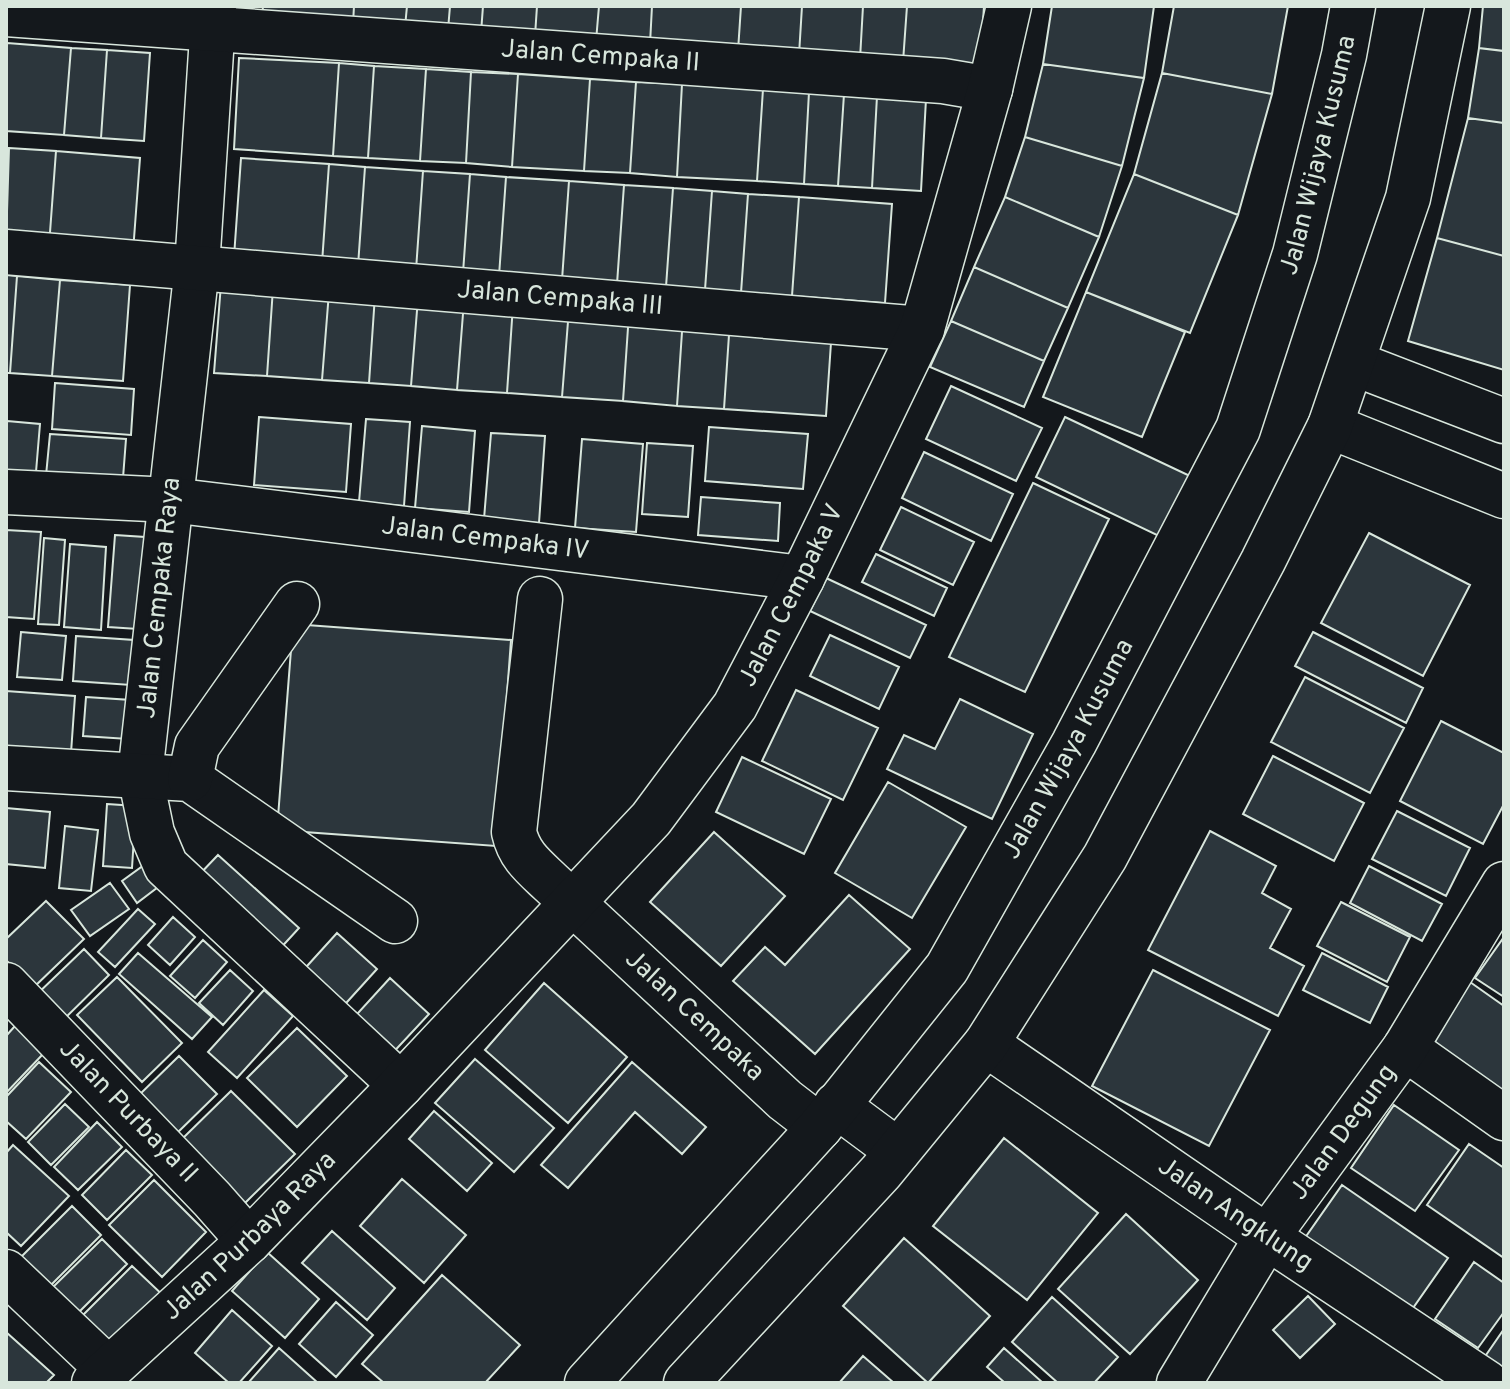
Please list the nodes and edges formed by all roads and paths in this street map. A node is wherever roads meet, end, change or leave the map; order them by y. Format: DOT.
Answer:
graph roads {
  1 [pos="1009,6"];
  2 [pos="1353,6"];
  3 [pos="1448,6"];
  4 [pos="6,14"];
  5 [pos="213,17"];
  6 [pos="990,89"];
  7 [pos="6,252"];
  8 [pos="197,267"];
  9 [pos="922,329"];
  10 [pos="1353,363"];
  11 [pos="1504,421"];
  12 [pos="1330,426"];
  13 [pos="6,492"];
  14 [pos="1504,496"];
  15 [pos="171,500"];
  16 [pos="802,578"];
  17 [pos="540,599"];
  18 [pos="297,604"];
  19 [pos="6,768"];
  20 [pos="140,775"];
  21 [pos="190,779"];
  22 [pos="1504,884"];
  23 [pos="572,902"];
  24 [pos="395,921"];
  25 [pos="6,985"];
  26 [pos="986,1044"];
  27 [pos="1405,1048"];
  28 [pos="401,1085"];
  29 [pos="828,1116"];
  30 [pos="1504,1118"];
  31 [pos="898,1151"];
  32 [pos="1267,1237"];
  33 [pos="249,1241"];
  34 [pos="6,1272"];
  35 [pos="100,1376"];
  36 [pos="1181,1382"];
  37 [pos="587,1383"];
  38 [pos="686,1383"];
  39 [pos="1487,1383"];
  1 -- 6 [label="street, Jalan Cempaka V"];
  2 -- 29 [label="street, Jalan Wijaya Kusuma"];
  3 -- 10 [label="street"];
  4 -- 5 [label="street, Jalan Cempaka II"];
  5 -- 6 [label="street, Jalan Cempaka II"];
  5 -- 8 [label="street, Jalan Cempaka Raya"];
  6 -- 9 [label="street, Jalan Cempaka V"];
  7 -- 8 [label="street, Jalan Cempaka III"];
  8 -- 9 [label="street, Jalan Cempaka III"];
  8 -- 15 [label="street, Jalan Cempaka Raya"];
  9 -- 16 [label="street, Jalan Cempaka V"];
  10 -- 11 [label="street"];
  10 -- 12 [label="street"];
  12 -- 14 [label="street"];
  12 -- 26 [label="street"];
  13 -- 15 [label="street, Jalan Cempaka IV"];
  15 -- 16 [label="street, Jalan Cempaka IV"];
  15 -- 20 [label="street, Jalan Cempaka Raya"];
  16 -- 23 [label="street, Jalan Cempaka V"];
  17 -- 23 [label="street, Jalan Cempaka"];
  18 -- 21 [label="street"];
  19 -- 20 [label="street"];
  20 -- 21 [label="street"];
  20 -- 28 [label="street, Jalan Cempaka Raya"];
  21 -- 24 [label="street"];
  22 -- 27 [label="street, Jalan Degung"];
  23 -- 28 [label="street, Jalan Cempaka V"];
  23 -- 29 [label="street, Jalan Cempaka"];
  25 -- 33 [label="street, Jalan Purbaya II"];
  26 -- 31 [label="street"];
  26 -- 32 [label="street, Jalan Angklung"];
  27 -- 30 [label="street"];
  27 -- 32 [label="street, Jalan Degung"];
  28 -- 33 [label="street, Jalan Purbaya Raya"];
  29 -- 31 [label="street"];
  29 -- 37 [label="street, Jalan Wijaya Kusuma"];
  31 -- 38 [label="street"];
  32 -- 36 [label="street, Jalan Degung"];
  32 -- 39 [label="street, Jalan Angklung"];
  33 -- 35 [label="street, Jalan Purbaya Raya"];
  34 -- 35 [label="street"];
}
